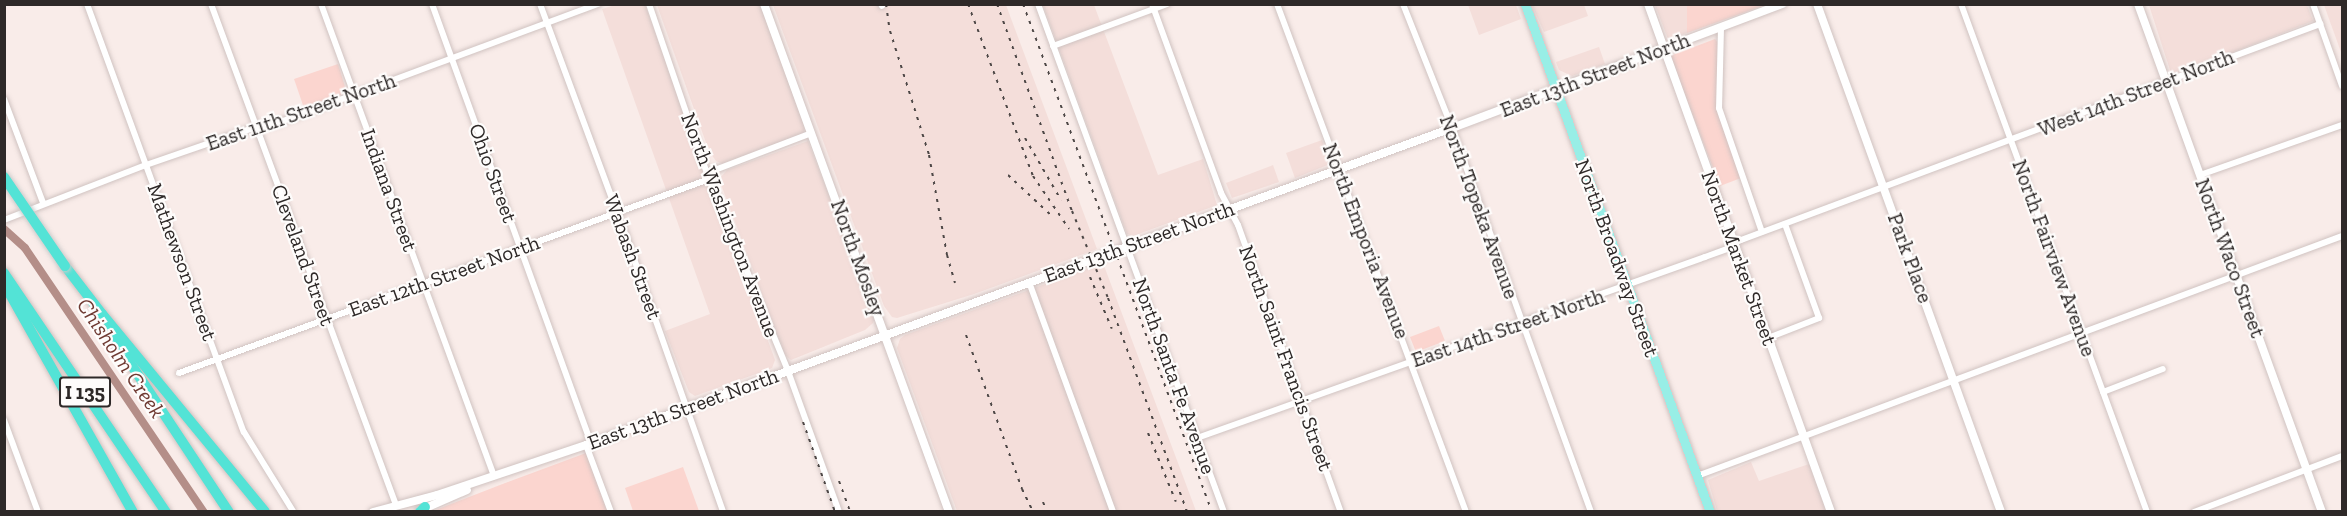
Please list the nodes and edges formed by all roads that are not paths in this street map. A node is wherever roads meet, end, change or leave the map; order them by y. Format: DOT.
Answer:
graph roads {
  1 [pos="87,4"];
  2 [pos="211,4"];
  3 [pos="321,4"];
  4 [pos="432,4"];
  5 [pos="540,4"];
  6 [pos="598,4"];
  7 [pos="649,4"];
  8 [pos="764,4"];
  9 [pos="1038,4"];
  10 [pos="1167,4"];
  11 [pos="1277,4"];
  12 [pos="1403,4"];
  13 [pos="1525,4"];
  14 [pos="1648,4"];
  15 [pos="1782,4"];
  16 [pos="1817,4"];
  17 [pos="1961,4"];
  18 [pos="2138,4"];
  19 [pos="2313,4"];
  20 [pos="1153,7"];
  21 [pos="548,24"];
  22 [pos="2320,24"];
  23 [pos="1721,28"];
  24 [pos="1053,46"];
  25 [pos="1664,49"];
  26 [pos="452,59"];
  27 [pos="2166,82"];
  28 [pos="2343,86"];
  29 [pos="1556,90"];
  30 [pos="354,95"];
  31 [pos="4,99"];
  32 [pos="2343,125"];
  33 [pos="256,127"];
  34 [pos="1452,128"];
  35 [pos="812,133"];
  36 [pos="2011,140"];
  37 [pos="146,165"];
  38 [pos="1338,169"];
  39 [pos="2200,175"];
  40 [pos="708,176"];
  41 [pos="4,177"];
  42 [pos="1884,187"];
  43 [pos="43,203"];
  44 [pos="1230,209"];
  45 [pos="617,212"];
  46 [pos="4,220"];
  47 [pos="1785,224"];
  48 [pos="1762,232"];
  49 [pos="2343,236"];
  50 [pos="1733,243"];
  51 [pos="1126,246"];
  52 [pos="521,248"];
  53 [pos="65,266"];
  54 [pos="4,273"];
  55 [pos="2236,275"];
  56 [pos="1029,282"];
  57 [pos="4,284"];
  58 [pos="423,284"];
  59 [pos="1628,286"];
  60 [pos="327,319"];
  61 [pos="1521,323"];
  62 [pos="2082,334"];
  63 [pos="885,335"];
  64 [pos="1768,338"];
  65 [pos="217,359"];
  66 [pos="1412,361"];
  67 [pos="2163,369"];
  68 [pos="788,371"];
  69 [pos="179,373"];
  70 [pos="1954,381"];
  71 [pos="2103,392"];
  72 [pos="1300,400"];
  73 [pos="687,408"];
  74 [pos="4,420"];
  75 [pos="7,437"];
  76 [pos="1803,437"];
  77 [pos="1197,438"];
  78 [pos="588,444"];
  79 [pos="2343,456"];
  80 [pos="2307,470"];
  81 [pos="494,476"];
  82 [pos="1697,476"];
  83 [pos="396,505"];
  84 [pos="421,510"];
  85 [pos="293,511"];
  86 [pos="39,512"];
  87 [pos="133,512"];
  88 [pos="166,512"];
  89 [pos="229,512"];
  90 [pos="265,512"];
  91 [pos="373,512"];
  92 [pos="611,512"];
  93 [pos="723,512"];
  94 [pos="839,512"];
  95 [pos="949,512"];
  96 [pos="1113,512"];
  97 [pos="1224,512"];
  98 [pos="1341,512"];
  99 [pos="1466,512"];
  100 [pos="1591,512"];
  101 [pos="1710,512"];
  102 [pos="1831,512"];
  103 [pos="2001,512"];
  104 [pos="2147,512"];
  105 [pos="2194,512"];
  106 [pos="2322,512"];
  1 -- 37 [label="street, Mathewson Street"];
  2 -- 33 [label="street, Cleveland Street"];
  3 -- 30 [label="street, Indiana Street"];
  4 -- 26 [label="street, Ohio Street"];
  5 -- 21 [label="street, Wabash Street"];
  6 -- 21 [label="street, East 11th Street North"];
  7 -- 40 [label="street, North Washington Avenue"];
  8 -- 35 [label="street, North Mosley"];
  9 -- 24 [label="street, North Santa Fe Avenue"];
  10 -- 20 [label="street"];
  11 -- 38 [label="street, North Emporia Avenue"];
  12 -- 34 [label="street, North Topeka Avenue"];
  13 -- 29 [label="main road, North Broadway Street"];
  14 -- 25 [label="street, North Market Street"];
  15 -- 23 [label="street, East 13th Street North"];
  16 -- 42 [label="street, Park Place"];
  17 -- 36 [label="street, North Fairview Avenue"];
  18 -- 27 [label="street, North Waco Street"];
  19 -- 22 [label="street"];
  20 -- 24 [label="street"];
  20 -- 44 [label="street, North Saint Francis Street"];
  21 -- 26 [label="street, East 11th Street North"];
  21 -- 45 [label="street, Wabash Street"];
  22 -- 27 [label="street, West 14th Street North"];
  22 -- 28 [label="street"];
  23 -- 25 [label="street, East 13th Street North"];
  23 -- 48 [label="street"];
  24 -- 51 [label="street, North Santa Fe Avenue"];
  25 -- 29 [label="street, East 13th Street North"];
  25 -- 50 [label="street, North Market Street"];
  26 -- 30 [label="street, East 11th Street North"];
  26 -- 52 [label="street, Ohio Street"];
  27 -- 36 [label="street, West 14th Street North"];
  27 -- 39 [label="street, North Waco Street"];
  29 -- 34 [label="street, East 13th Street North"];
  29 -- 59 [label="main road, North Broadway Street"];
  30 -- 33 [label="street, East 11th Street North"];
  30 -- 58 [label="street, Indiana Street"];
  31 -- 43 [label="street"];
  32 -- 39 [label="street"];
  33 -- 37 [label="street, East 11th Street North"];
  33 -- 60 [label="street, Cleveland Street"];
  34 -- 38 [label="street, East 13th Street North"];
  34 -- 61 [label="street, North Topeka Avenue"];
  35 -- 40 [label="street, East 12th Street North"];
  35 -- 63 [label="street, North Mosley"];
  36 -- 42 [label="street, West 14th Street North"];
  36 -- 62 [label="street, North Fairview Avenue"];
  37 -- 43 [label="street, East 11th Street North"];
  37 -- 65 [label="street, Mathewson Street"];
  38 -- 44 [label="street, East 13th Street North"];
  38 -- 66 [label="street, North Emporia Avenue"];
  39 -- 55 [label="street, North Waco Street"];
  40 -- 45 [label="street, East 12th Street North"];
  40 -- 68 [label="street, North Washington Avenue"];
  41 -- 53 [label="highway, I 135, bridge"];
  42 -- 47 [label="street, East 14th Street North"];
  42 -- 70 [label="street, Park Place"];
  43 -- 46 [label="street, East 11th Street North"];
  44 -- 51 [label="street, East 13th Street North"];
  44 -- 72 [label="street, North Saint Francis Street"];
  45 -- 52 [label="street, East 12th Street North"];
  45 -- 73 [label="street, Wabash Street"];
  47 -- 48 [label="street, East 14th Street North"];
  47 -- 64 [label="street"];
  48 -- 50 [label="street, East 14th Street North"];
  49 -- 55 [label="street"];
  50 -- 59 [label="street, East 14th Street North"];
  50 -- 64 [label="street, North Market Street"];
  51 -- 56 [label="street, East 13th Street North"];
  51 -- 77 [label="street, North Santa Fe Avenue"];
  52 -- 58 [label="street, East 12th Street North"];
  52 -- 78 [label="street, Ohio Street"];
  53 -- 89 [label="highway, I 135"];
  53 -- 90 [label="highway"];
  54 -- 88 [label="highway, I 135"];
  55 -- 62 [label="street"];
  55 -- 80 [label="street, North Waco Street"];
  56 -- 63 [label="street, East 13th Street North"];
  56 -- 96 [label="street"];
  57 -- 87 [label="highway"];
  58 -- 60 [label="street, East 12th Street North"];
  58 -- 81 [label="street, Indiana Street"];
  59 -- 61 [label="street, East 14th Street North"];
  59 -- 82 [label="main road, North Broadway Street"];
  60 -- 65 [label="street, East 12th Street North"];
  60 -- 83 [label="street, Cleveland Street"];
  61 -- 66 [label="street, East 14th Street North"];
  61 -- 100 [label="street, North Topeka Avenue"];
  62 -- 70 [label="street"];
  62 -- 71 [label="street, North Fairview Avenue"];
  63 -- 68 [label="street, East 13th Street North"];
  63 -- 95 [label="street, North Mosley"];
  64 -- 76 [label="street, North Market Street"];
  65 -- 69 [label="street, East 12th Street North"];
  65 -- 85 [label="street, Mathewson Street"];
  66 -- 72 [label="street, East 14th Street North"];
  66 -- 99 [label="street, North Emporia Avenue"];
  67 -- 71 [label="street"];
  68 -- 73 [label="street, East 13th Street North"];
  68 -- 94 [label="street, North Washington Avenue"];
  70 -- 76 [label="street"];
  70 -- 103 [label="street, Park Place"];
  71 -- 104 [label="street, North Fairview Avenue"];
  72 -- 77 [label="street, East 14th Street North"];
  72 -- 98 [label="street, North Saint Francis Street"];
  73 -- 78 [label="street, East 13th Street North"];
  73 -- 93 [label="street, Wabash Street"];
  74 -- 75 [label="street"];
  75 -- 86 [label="street"];
  76 -- 82 [label="street"];
  76 -- 102 [label="street, North Market Street"];
  77 -- 97 [label="street, North Santa Fe Avenue"];
  78 -- 81 [label="street, East 13th Street North"];
  78 -- 92 [label="street, Ohio Street"];
  79 -- 80 [label="street"];
  80 -- 105 [label="street"];
  80 -- 106 [label="street, North Waco Street"];
  81 -- 83 [label="street, East 13th Street North"];
  81 -- 84 [label="street, East 13th Street North"];
  82 -- 101 [label="main road, North Broadway Street"];
  83 -- 91 [label="street, East 13th Street North"];
}
